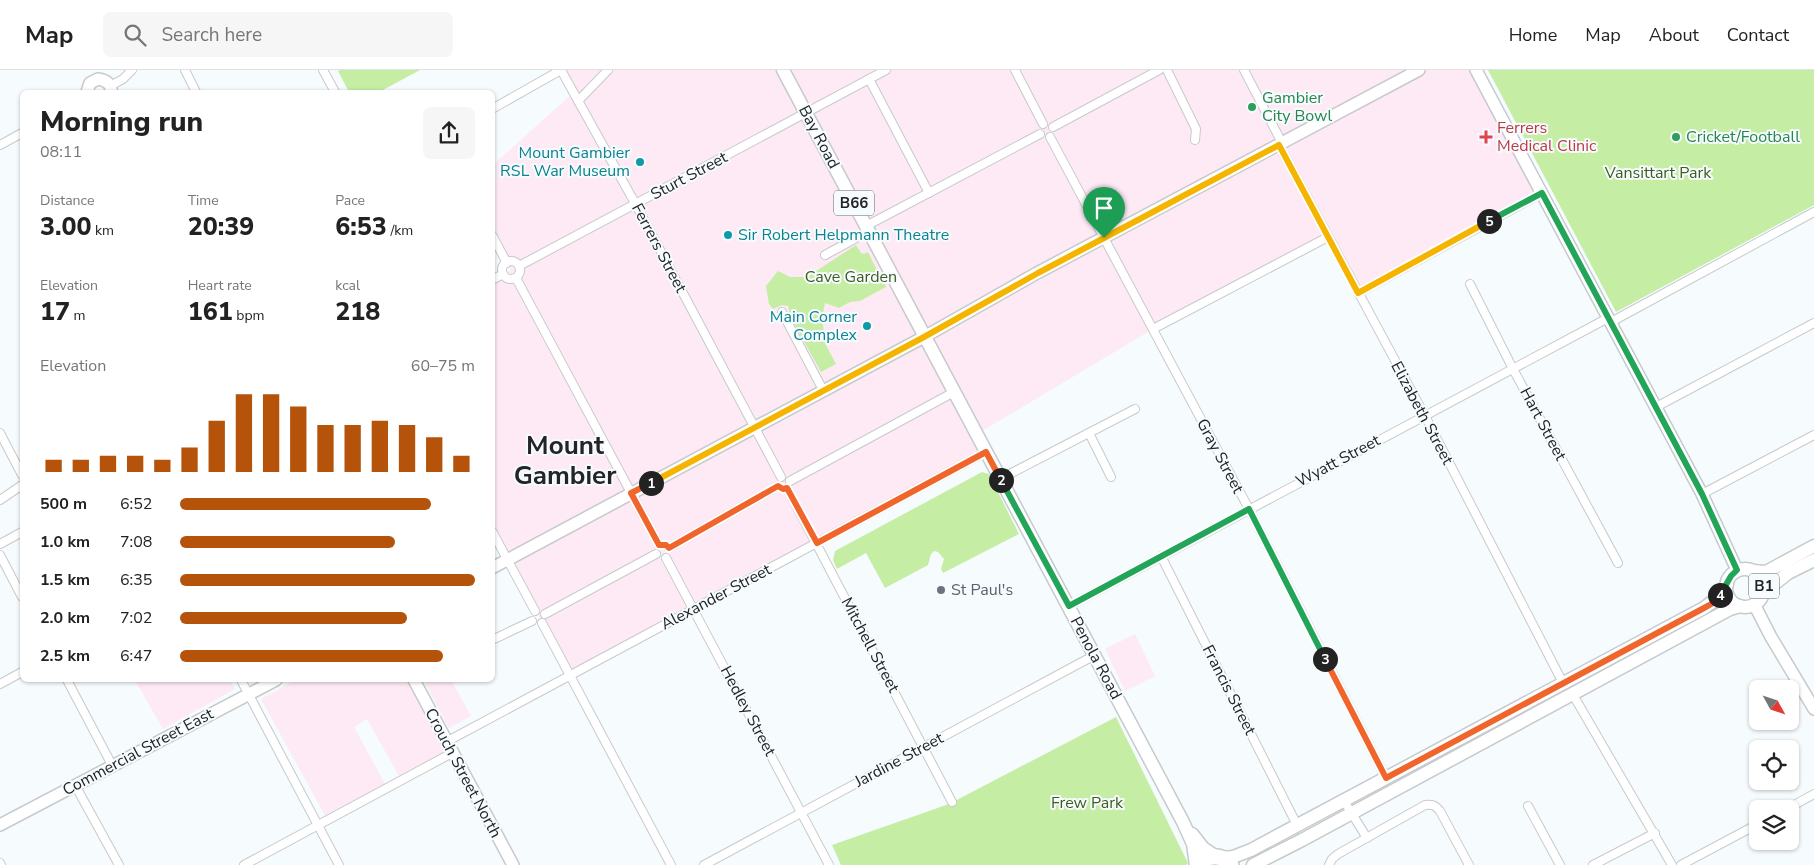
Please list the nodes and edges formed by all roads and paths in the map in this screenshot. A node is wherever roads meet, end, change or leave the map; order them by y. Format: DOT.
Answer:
graph roads {
  1 [pos="132,70"];
  2 [pos="185,70"];
  3 [pos="323,70"];
  4 [pos="561,70"];
  5 [pos="608,70"];
  6 [pos="783,70"];
  7 [pos="886,70"];
  8 [pos="1015,70"];
  9 [pos="1159,70"];
  10 [pos="1167,70"];
  11 [pos="1244,70"];
  12 [pos="1419,70"];
  13 [pos="1476,70"];
  14 [pos="91,75"];
  15 [pos="869,79"];
  16 [pos="111,89"];
  17 [pos="88,90"];
  18 [pos="195,90"];
  19 [pos="333,90"];
  20 [pos="578,101"];
  21 [pos="495,108"];
  22 [pos="805,112"];
  23 [pos="1043,124"];
  24 [pos="1053,127"];
  25 [pos="20,134"];
  26 [pos="1040,134"];
  27 [pos="1050,137"];
  28 [pos="1195,140"];
  29 [pos="1281,144"];
  30 [pos="0,145"];
  31 [pos="929,193"];
  32 [pos="1542,193"];
  33 [pos="636,204"];
  34 [pos="1814,212"];
  35 [pos="867,229"];
  36 [pos="1328,237"];
  37 [pos="1104,238"];
  38 [pos="495,241"];
  39 [pos="825,255"];
  40 [pos="507,263"];
  41 [pos="519,266"];
  42 [pos="503,274"];
  43 [pos="495,278"];
  44 [pos="516,278"];
  45 [pos="1470,284"];
  46 [pos="1358,293"];
  47 [pos="782,312"];
  48 [pos="1610,320"];
  49 [pos="1814,323"];
  50 [pos="1152,329"];
  51 [pos="924,337"];
  52 [pos="1513,368"];
  53 [pos="823,390"];
  54 [pos="954,392"];
  55 [pos="1656,407"];
  56 [pos="1136,409"];
  57 [pos="1425,416"];
  58 [pos="754,428"];
  59 [pos="0,433"];
  60 [pos="1089,433"];
  61 [pos="1814,435"];
  62 [pos="986,452"];
  63 [pos="20,471"];
  64 [pos="781,477"];
  65 [pos="1111,477"];
  66 [pos="1000,479"];
  67 [pos="788,485"];
  68 [pos="20,486"];
  69 [pos="778,486"];
  70 [pos="631,493"];
  71 [pos="1702,494"];
  72 [pos="0,500"];
  73 [pos="1249,509"];
  74 [pos="20,533"];
  75 [pos="495,536"];
  76 [pos="817,543"];
  77 [pos="0,544"];
  78 [pos="659,545"];
  79 [pos="1814,546"];
  80 [pos="669,548"];
  81 [pos="656,554"];
  82 [pos="0,555"];
  83 [pos="1161,556"];
  84 [pos="666,558"];
  85 [pos="508,560"];
  86 [pos="1814,560"];
  87 [pos="1618,563"];
  88 [pos="495,566"];
  89 [pos="1737,570"];
  90 [pos="1752,570"];
  91 [pos="1727,584"];
  92 [pos="20,593"];
  93 [pos="1763,593"];
  94 [pos="1754,604"];
  95 [pos="1069,606"];
  96 [pos="1740,606"];
  97 [pos="693,609"];
  98 [pos="535,611"];
  99 [pos="545,614"];
  100 [pos="532,621"];
  101 [pos="542,623"];
  102 [pos="495,639"];
  103 [pos="1094,655"];
  104 [pos="20,673"];
  105 [pos="570,674"];
  106 [pos="68,682"];
  107 [pos="242,682"];
  108 [pos="272,682"];
  109 [pos="415,682"];
  110 [pos="1563,683"];
  111 [pos="0,684"];
  112 [pos="1572,693"];
  113 [pos="249,694"];
  114 [pos="1814,709"];
  115 [pos="446,742"];
  116 [pos="923,746"];
  117 [pos="452,753"];
  118 [pos="112,765"];
  119 [pos="1386,778"];
  120 [pos="76,785"];
  121 [pos="1814,794"];
  122 [pos="1344,801"];
  123 [pos="952,802"];
  124 [pos="1799,802"];
  125 [pos="1528,806"];
  126 [pos="801,812"];
  127 [pos="1352,813"];
  128 [pos="1183,822"];
  129 [pos="0,825"];
  130 [pos="319,825"];
  131 [pos="1297,825"];
  132 [pos="1749,829"];
  133 [pos="1655,833"];
  134 [pos="1367,838"];
  135 [pos="1222,860"];
  136 [pos="119,865"];
  137 [pos="244,865"];
  138 [pos="339,865"];
  139 [pos="513,865"];
  140 [pos="671,865"];
  141 [pos="704,865"];
  142 [pos="829,865"];
  143 [pos="1196,865"];
  144 [pos="1253,865"];
  145 [pos="1329,865"];
  146 [pos="1469,865"];
  147 [pos="1560,865"];
  148 [pos="1593,865"];
  149 [pos="1672,865"];
  150 [pos="1680,865"];
  1 -- 16 [label="street"];
  2 -- 18 [label="street"];
  3 -- 19 [label="street"];
  4 -- 20 [label="street, Ferrers Street"];
  4 -- 21 [label="street"];
  5 -- 20 [label="street"];
  6 -- 22 [label="main road, Bay Road / B66"];
  7 -- 15 [label="street, Sturt Street"];
  8 -- 23 [label="street"];
  9 -- 24 [label="street"];
  10 -- 28 [label="street"];
  11 -- 29 [label="street, Elizabeth Street"];
  12 -- 29 [label="street"];
  13 -- 32 [label="street"];
  14 -- 16 [label="street"];
  14 -- 17 [label="street"];
  15 -- 22 [label="street, Sturt Street"];
  15 -- 31 [label="street"];
  20 -- 33 [label="street, Ferrers Street"];
  22 -- 33 [label="street, Sturt Street"];
  22 -- 35 [label="main road, Bay Road / B66"];
  23 -- 24 [label="street"];
  23 -- 26 [label="street"];
  24 -- 27 [label="street"];
  25 -- 30 [label="street"];
  26 -- 27 [label="street"];
  26 -- 31 [label="street"];
  27 -- 37 [label="street, Gray Street"];
  29 -- 36 [label="street, Elizabeth Street"];
  29 -- 37 [label="street"];
  31 -- 35 [label="street"];
  32 -- 46 [label="street"];
  32 -- 48 [label="street"];
  33 -- 41 [label="street, Sturt Street"];
  33 -- 58 [label="street, Ferrers Street"];
  34 -- 48 [label="street, Wyatt Street"];
  35 -- 39 [label="street"];
  35 -- 51 [label="main road, Bay Road / B66"];
  36 -- 46 [label="street, Elizabeth Street"];
  36 -- 50 [label="street"];
  37 -- 50 [label="street, Gray Street"];
  37 -- 51 [label="street"];
  38 -- 40 [label="street"];
  40 -- 41 [label="street"];
  40 -- 42 [label="street"];
  41 -- 44 [label="street"];
  42 -- 43 [label="street"];
  42 -- 44 [label="street"];
  44 -- 70 [label="street"];
  45 -- 52 [label="street, Hart Street"];
  46 -- 57 [label="street, Elizabeth Street"];
  47 -- 53 [label="street"];
  48 -- 52 [label="street, Wyatt Street"];
  48 -- 55 [label="street"];
  49 -- 55 [label="street"];
  50 -- 73 [label="street, Gray Street"];
  51 -- 53 [label="street"];
  51 -- 54 [label="main road, Penola Road / B66"];
  52 -- 57 [label="street, Wyatt Street"];
  52 -- 87 [label="street, Hart Street"];
  53 -- 58 [label="street"];
  54 -- 62 [label="main road, Penola Road / B66"];
  54 -- 67 [label="street"];
  55 -- 71 [label="street"];
  56 -- 60 [label="street"];
  57 -- 73 [label="street, Wyatt Street"];
  57 -- 110 [label="street, Elizabeth Street"];
  58 -- 64 [label="street"];
  58 -- 70 [label="street"];
  59 -- 63 [label="street"];
  60 -- 65 [label="street"];
  60 -- 66 [label="street"];
  61 -- 71 [label="street"];
  62 -- 66 [label="main road, Penola Road / B66"];
  62 -- 76 [label="street, Alexander Street"];
  64 -- 67 [label="street"];
  64 -- 69 [label="street"];
  66 -- 95 [label="main road, Penola Road / B66"];
  67 -- 69 [label="street"];
  67 -- 76 [label="street, Mitchell Street"];
  68 -- 72 [label="street"];
  69 -- 80 [label="street"];
  70 -- 78 [label="street"];
  70 -- 85 [label="street"];
  71 -- 89 [label="street"];
  73 -- 83 [label="street, Wyatt Street"];
  73 -- 119 [label="street, Gray Street"];
  74 -- 77 [label="street"];
  75 -- 85 [label="street"];
  76 -- 97 [label="street, Alexander Street"];
  76 -- 116 [label="street, Mitchell Street"];
  78 -- 80 [label="street"];
  78 -- 81 [label="street"];
  79 -- 90 [label="main road, B1"];
  80 -- 84 [label="street"];
  81 -- 84 [label="street"];
  81 -- 99 [label="street"];
  82 -- 92 [label="street"];
  83 -- 95 [label="street, Wyatt Street"];
  83 -- 131 [label="street, Francis Street"];
  84 -- 97 [label="street, Hedley Street"];
  85 -- 88 [label="street"];
  85 -- 98 [label="street"];
  86 -- 93 [label="main road, B1"];
  89 -- 90 [label="main road, B1"];
  89 -- 91 [label="main road, B1"];
  90 -- 93 [label="main road, B1"];
  91 -- 96 [label="main road, B1"];
  91 -- 110 [label="main road, B1"];
  93 -- 94 [label="main road, B1"];
  94 -- 96 [label="main road, B1"];
  94 -- 114 [label="street"];
  95 -- 103 [label="main road, Penola Road / B66"];
  96 -- 112 [label="main road, B1"];
  97 -- 105 [label="street, Alexander Street"];
  97 -- 126 [label="street, Hedley Street"];
  98 -- 99 [label="street"];
  98 -- 100 [label="street"];
  99 -- 101 [label="street"];
  100 -- 101 [label="street"];
  100 -- 102 [label="street"];
  101 -- 105 [label="street"];
  103 -- 116 [label="street, Jardine Street"];
  103 -- 128 [label="main road, Penola Road / B66"];
  104 -- 111 [label="street"];
  105 -- 115 [label="street, Alexander Street"];
  105 -- 140 [label="street"];
  106 -- 118 [label="street"];
  107 -- 113 [label="street"];
  108 -- 113 [label="street, Commercial Street East"];
  109 -- 115 [label="street, Crouch Street North"];
  110 -- 119 [label="main road, B1"];
  112 -- 127 [label="main road, B1"];
  112 -- 133 [label="street"];
  113 -- 118 [label="street, Commercial Street East"];
  113 -- 130 [label="street"];
  115 -- 117 [label="street, Crouch Street North"];
  116 -- 123 [label="street, Mitchell Street"];
  116 -- 126 [label="street, Jardine Street"];
  117 -- 130 [label="street"];
  117 -- 139 [label="street, Crouch Street North"];
  118 -- 120 [label="street, Commercial Street East"];
  119 -- 122 [label="main road, B1"];
  120 -- 129 [label="street, Commercial Street East"];
  120 -- 136 [label="street"];
  121 -- 124 [label="street"];
  122 -- 127 [label="street"];
  122 -- 131 [label="main road, B1"];
  125 -- 147 [label="street"];
  126 -- 141 [label="street, Jardine Street"];
  126 -- 142 [label="street, Hedley Street"];
  127 -- 134 [label="street"];
  127 -- 144 [label="main road, B1"];
  128 -- 135 [label="main road, Penola Road / B66"];
  128 -- 143 [label="main road, Penola Road / B66"];
  130 -- 137 [label="street"];
  130 -- 138 [label="street"];
  131 -- 135 [label="main road, B1"];
  132 -- 150 [label="street"];
  133 -- 148 [label="street"];
  133 -- 149 [label="street"];
  134 -- 145 [label="street"];
  134 -- 146 [label="street"];
  135 -- 143 [label="highway"];
}
